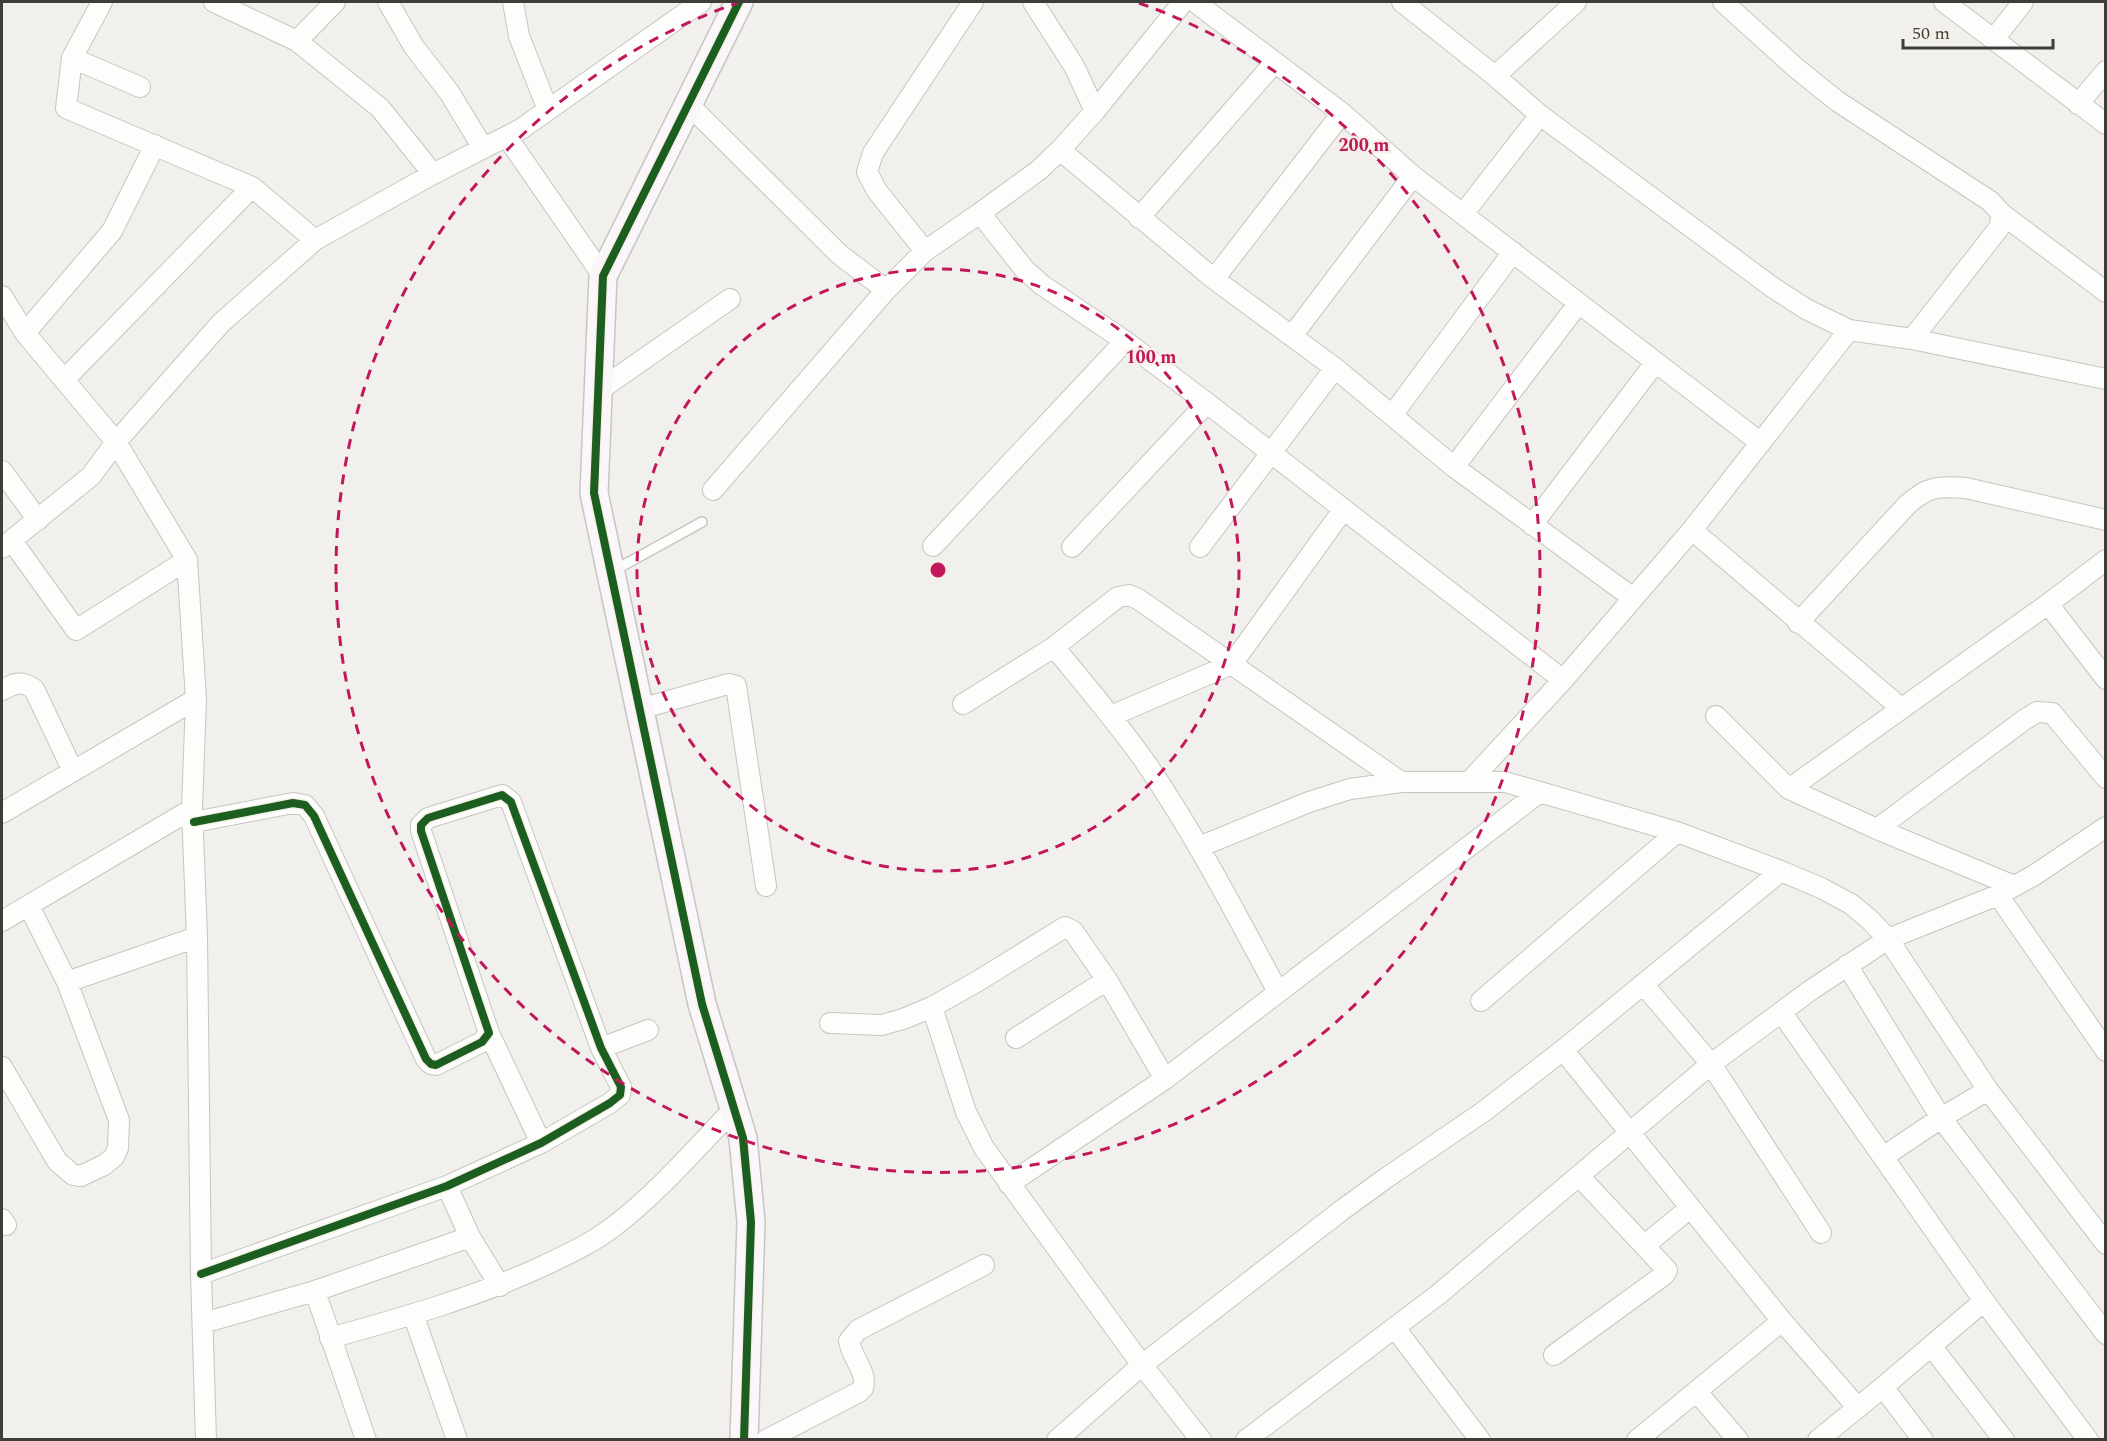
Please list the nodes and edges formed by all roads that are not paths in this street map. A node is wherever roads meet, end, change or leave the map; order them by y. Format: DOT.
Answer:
graph roads {
  1 [pos="102,2"];
  2 [pos="214,2"];
  3 [pos="334,2"];
  4 [pos="388,2"];
  5 [pos="513,2"];
  6 [pos="701,2"];
  7 [pos="739,2"];
  8 [pos="973,2"];
  9 [pos="1034,2"];
  10 [pos="1183,2"];
  11 [pos="1195,2"];
  12 [pos="1402,2"];
  13 [pos="1576,2"];
  14 [pos="1944,2"];
  15 [pos="2023,2"];
  16 [pos="1729,3"];
  17 [pos="1994,39"];
  18 [pos="297,41"];
  19 [pos="72,58"];
  20 [pos="1275,62"];
  21 [pos="2106,70"];
  22 [pos="1495,76"];
  23 [pos="141,87"];
  24 [pos="688,104"];
  25 [pos="2078,104"];
  26 [pos="548,110"];
  27 [pos="1095,111"];
  28 [pos="1342,113"];
  29 [pos="1540,116"];
  30 [pos="2106,124"];
  31 [pos="507,137"];
  32 [pos="155,145"];
  33 [pos="483,147"];
  34 [pos="1060,150"];
  35 [pos="433,174"];
  36 [pos="1413,176"];
  37 [pos="252,188"];
  38 [pos="980,213"];
  39 [pos="1463,214"];
  40 [pos="2002,214"];
  41 [pos="1139,218"];
  42 [pos="315,240"];
  43 [pos="925,250"];
  44 [pos="1513,252"];
  45 [pos="603,276"];
  46 [pos="1214,279"];
  47 [pos="886,290"];
  48 [pos="2106,292"];
  49 [pos="2,297"];
  50 [pos="729,299"];
  51 [pos="1578,304"];
  52 [pos="1849,330"];
  53 [pos="25,333"];
  54 [pos="1292,336"];
  55 [pos="1912,339"];
  56 [pos="1125,341"];
  57 [pos="1655,363"];
  58 [pos="1335,368"];
  59 [pos="2102,373"];
  60 [pos="64,380"];
  61 [pos="598,391"];
  62 [pos="1207,403"];
  63 [pos="1393,414"];
  64 [pos="116,442"];
  65 [pos="1761,443"];
  66 [pos="1270,452"];
  67 [pos="1454,467"];
  68 [pos="2,471"];
  69 [pos="713,490"];
  70 [pos="1343,510"];
  71 [pos="38,520"];
  72 [pos="2106,520"];
  73 [pos="702,522"];
  74 [pos="1532,525"];
  75 [pos="1692,530"];
  76 [pos="7,544"];
  77 [pos="933,546"];
  78 [pos="1200,547"];
  79 [pos="1072,548"];
  80 [pos="187,560"];
  81 [pos="2104,566"];
  82 [pos="611,572"];
  83 [pos="1633,598"];
  84 [pos="2048,604"];
  85 [pos="1798,623"];
  86 [pos="1054,647"];
  87 [pos="1232,664"];
  88 [pos="2106,679"];
  89 [pos="1563,680"];
  90 [pos="2,690"];
  91 [pos="196,699"];
  92 [pos="963,704"];
  93 [pos="1901,708"];
  94 [pos="640,709"];
  95 [pos="1111,716"];
  96 [pos="1716,716"];
  97 [pos="73,771"];
  98 [pos="2106,778"];
  99 [pos="1470,781"];
  100 [pos="1401,782"];
  101 [pos="1790,789"];
  102 [pos="1540,792"];
  103 [pos="2,813"];
  104 [pos="193,816"];
  105 [pos="2106,827"];
  106 [pos="1877,829"];
  107 [pos="1677,832"];
  108 [pos="1199,847"];
  109 [pos="1781,871"];
  110 [pos="766,886"];
  111 [pos="2006,891"];
  112 [pos="28,906"];
  113 [pos="2,921"];
  114 [pos="197,937"];
  115 [pos="1888,939"];
  116 [pos="1847,965"];
  117 [pos="1107,980"];
  118 [pos="67,982"];
  119 [pos="1643,984"];
  120 [pos="1278,992"];
  121 [pos="1481,1001"];
  122 [pos="932,1007"];
  123 [pos="1782,1013"];
  124 [pos="830,1023"];
  125 [pos="648,1030"];
  126 [pos="489,1033"];
  127 [pos="1016,1038"];
  128 [pos="601,1048"];
  129 [pos="1563,1050"];
  130 [pos="2106,1050"];
  131 [pos="1711,1064"];
  132 [pos="2,1067"];
  133 [pos="1165,1079"];
  134 [pos="1988,1090"];
  135 [pos="734,1109"];
  136 [pos="1941,1118"];
  137 [pos="1630,1131"];
  138 [pos="541,1143"];
  139 [pos="1883,1157"];
  140 [pos="1579,1176"];
  141 [pos="1008,1184"];
  142 [pos="447,1186"];
  143 [pos="1690,1208"];
  144 [pos="1821,1233"];
  145 [pos="470,1237"];
  146 [pos="2106,1244"];
  147 [pos="1645,1245"];
  148 [pos="984,1265"];
  149 [pos="201,1274"];
  150 [pos="500,1286"];
  151 [pos="315,1291"];
  152 [pos="1984,1301"];
  153 [pos="413,1314"];
  154 [pos="1782,1321"];
  155 [pos="203,1323"];
  156 [pos="1395,1328"];
  157 [pos="2106,1334"];
  158 [pos="330,1338"];
  159 [pos="1932,1347"];
  160 [pos="1554,1355"];
  161 [pos="1142,1365"];
  162 [pos="1883,1388"];
  163 [pos="1697,1392"];
  164 [pos="1858,1408"];
  165 [pos="1826,1437"];
  166 [pos="206,1440"];
  167 [pos="366,1440"];
  168 [pos="457,1440"];
  169 [pos="744,1440"];
  170 [pos="766,1440"];
  171 [pos="1057,1440"];
  172 [pos="1201,1440"];
  173 [pos="1246,1440"];
  174 [pos="1480,1440"];
  175 [pos="1637,1440"];
  176 [pos="1738,1440"];
  177 [pos="1923,1440"];
  178 [pos="2004,1440"];
  179 [pos="2088,1440"];
  1 -- 19 [label="street"];
  2 -- 18 [label="street"];
  3 -- 18 [label="street"];
  4 -- 33 [label="street"];
  5 -- 26 [label="street"];
  6 -- 26 [label="street"];
  7 -- 24 [label="street"];
  8 -- 43 [label="street"];
  9 -- 27 [label="street"];
  10 -- 27 [label="street"];
  11 -- 20 [label="street"];
  12 -- 22 [label="street"];
  13 -- 22 [label="street"];
  14 -- 17 [label="street"];
  15 -- 17 [label="street"];
  16 -- 40 [label="street"];
  17 -- 25 [label="street"];
  18 -- 35 [label="street"];
  19 -- 23 [label="street"];
  19 -- 32 [label="street"];
  20 -- 28 [label="street"];
  20 -- 41 [label="street"];
  21 -- 25 [label="street"];
  22 -- 29 [label="street"];
  24 -- 45 [label="street"];
  24 -- 47 [label="street"];
  25 -- 30 [label="street"];
  26 -- 31 [label="street"];
  27 -- 34 [label="street"];
  28 -- 36 [label="street"];
  28 -- 46 [label="street"];
  29 -- 39 [label="street"];
  29 -- 52 [label="street"];
  31 -- 33 [label="street"];
  31 -- 45 [label="street"];
  32 -- 37 [label="street"];
  32 -- 53 [label="street"];
  33 -- 35 [label="street"];
  34 -- 38 [label="street"];
  34 -- 41 [label="street"];
  35 -- 42 [label="street"];
  36 -- 39 [label="street"];
  36 -- 54 [label="street"];
  37 -- 42 [label="street"];
  37 -- 60 [label="street"];
  38 -- 43 [label="street"];
  38 -- 56 [label="street"];
  39 -- 44 [label="street"];
  40 -- 48 [label="street"];
  40 -- 55 [label="street"];
  41 -- 46 [label="street"];
  42 -- 64 [label="street"];
  43 -- 47 [label="street"];
  44 -- 51 [label="street"];
  44 -- 63 [label="street"];
  45 -- 61 [label="street"];
  46 -- 54 [label="street"];
  47 -- 69 [label="street"];
  49 -- 53 [label="street"];
  50 -- 61 [label="street"];
  51 -- 57 [label="street"];
  51 -- 67 [label="street"];
  52 -- 55 [label="street"];
  52 -- 65 [label="street"];
  53 -- 60 [label="street"];
  54 -- 58 [label="street"];
  55 -- 59 [label="street"];
  56 -- 62 [label="street"];
  56 -- 77 [label="street"];
  57 -- 65 [label="street"];
  57 -- 74 [label="street"];
  58 -- 63 [label="street"];
  58 -- 66 [label="street"];
  60 -- 64 [label="street"];
  61 -- 82 [label="street"];
  62 -- 66 [label="street"];
  62 -- 79 [label="street"];
  63 -- 67 [label="street"];
  64 -- 71 [label="street"];
  64 -- 80 [label="street"];
  65 -- 75 [label="street"];
  66 -- 70 [label="street"];
  66 -- 78 [label="street"];
  67 -- 74 [label="street"];
  68 -- 71 [label="street"];
  70 -- 87 [label="street"];
  70 -- 89 [label="street"];
  71 -- 76 [label="street"];
  72 -- 85 [label="street"];
  73 -- 82 [label="lane"];
  74 -- 83 [label="street"];
  75 -- 83 [label="street"];
  75 -- 85 [label="street"];
  76 -- 80 [label="street"];
  80 -- 91 [label="street"];
  81 -- 84 [label="street"];
  82 -- 94 [label="street"];
  83 -- 89 [label="street"];
  84 -- 88 [label="street"];
  84 -- 93 [label="street"];
  85 -- 93 [label="street"];
  86 -- 87 [label="street"];
  86 -- 92 [label="street"];
  86 -- 95 [label="street"];
  87 -- 95 [label="street"];
  87 -- 100 [label="street"];
  89 -- 99 [label="street"];
  90 -- 97 [label="street"];
  91 -- 97 [label="street"];
  91 -- 104 [label="street"];
  93 -- 101 [label="street"];
  94 -- 110 [label="street"];
  94 -- 135 [label="street"];
  95 -- 108 [label="street"];
  96 -- 101 [label="street"];
  97 -- 103 [label="street"];
  98 -- 106 [label="street"];
  99 -- 100 [label="street"];
  99 -- 102 [label="street"];
  100 -- 108 [label="street"];
  101 -- 106 [label="street"];
  102 -- 107 [label="street"];
  102 -- 120 [label="street"];
  104 -- 112 [label="street"];
  104 -- 114 [label="street"];
  104 -- 126 [label="street"];
  105 -- 111 [label="street"];
  106 -- 111 [label="street"];
  107 -- 109 [label="street"];
  107 -- 121 [label="street"];
  108 -- 120 [label="street"];
  109 -- 115 [label="street"];
  109 -- 119 [label="street"];
  111 -- 115 [label="street"];
  111 -- 130 [label="street"];
  112 -- 113 [label="street"];
  112 -- 118 [label="street"];
  114 -- 118 [label="street"];
  114 -- 149 [label="street"];
  115 -- 116 [label="street"];
  115 -- 134 [label="street"];
  116 -- 123 [label="street"];
  116 -- 136 [label="street"];
  117 -- 122 [label="street"];
  117 -- 127 [label="street"];
  117 -- 133 [label="street"];
  118 -- 132 [label="street"];
  119 -- 129 [label="street"];
  119 -- 131 [label="street"];
  120 -- 133 [label="street"];
  122 -- 124 [label="street"];
  122 -- 141 [label="street"];
  123 -- 131 [label="street"];
  123 -- 139 [label="street"];
  125 -- 128 [label="street"];
  126 -- 128 [label="street"];
  126 -- 138 [label="street"];
  128 -- 138 [label="street"];
  129 -- 137 [label="street"];
  129 -- 161 [label="street"];
  131 -- 137 [label="street"];
  131 -- 144 [label="street"];
  133 -- 141 [label="street"];
  134 -- 136 [label="street"];
  134 -- 146 [label="street"];
  135 -- 150 [label="street"];
  135 -- 169 [label="street"];
  136 -- 139 [label="street"];
  136 -- 157 [label="street"];
  137 -- 140 [label="street"];
  137 -- 143 [label="street"];
  138 -- 142 [label="street"];
  139 -- 152 [label="street"];
  140 -- 147 [label="street"];
  140 -- 156 [label="street"];
  141 -- 161 [label="street"];
  142 -- 145 [label="street"];
  142 -- 149 [label="street"];
  143 -- 147 [label="street"];
  143 -- 154 [label="street"];
  145 -- 150 [label="street"];
  145 -- 151 [label="street"];
  147 -- 160 [label="street"];
  148 -- 170 [label="street"];
  149 -- 155 [label="street"];
  150 -- 153 [label="street"];
  151 -- 155 [label="street"];
  151 -- 158 [label="street"];
  152 -- 159 [label="street"];
  152 -- 179 [label="street"];
  153 -- 158 [label="street"];
  153 -- 168 [label="street"];
  154 -- 163 [label="street"];
  154 -- 164 [label="street"];
  155 -- 166 [label="street"];
  156 -- 173 [label="street"];
  156 -- 174 [label="street"];
  158 -- 167 [label="street"];
  159 -- 162 [label="street"];
  159 -- 178 [label="street"];
  161 -- 171 [label="street"];
  161 -- 172 [label="street"];
  162 -- 164 [label="street"];
  162 -- 177 [label="street"];
  163 -- 175 [label="street"];
  163 -- 176 [label="street"];
  164 -- 165 [label="street"];
}
